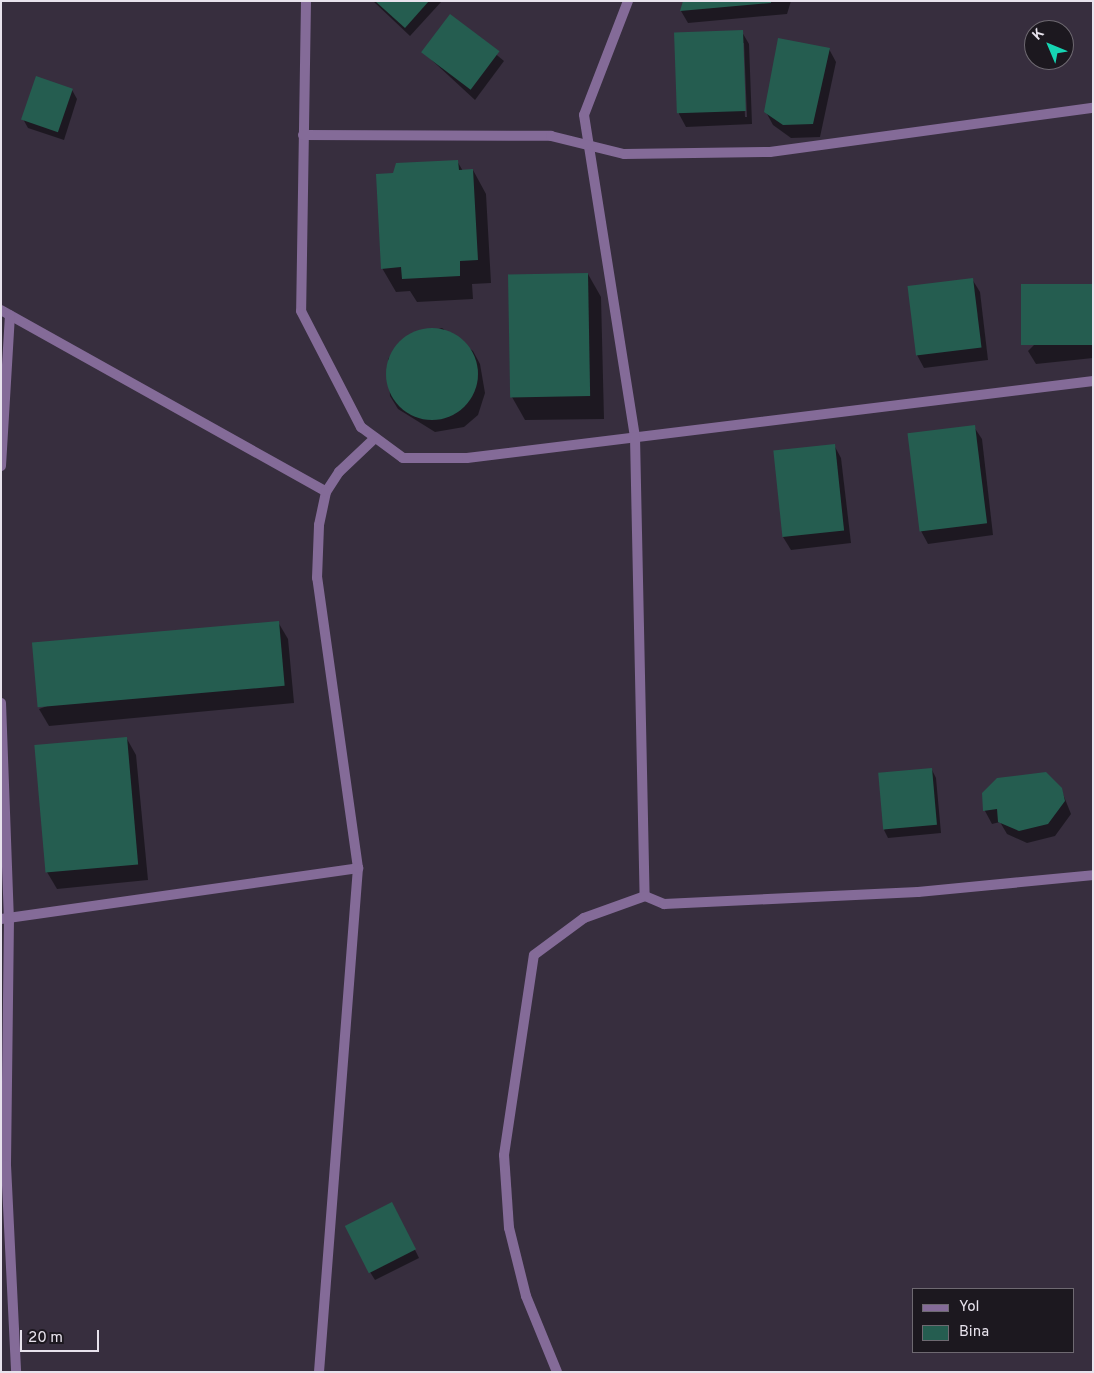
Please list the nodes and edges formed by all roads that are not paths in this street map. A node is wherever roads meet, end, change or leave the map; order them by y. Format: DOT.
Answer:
graph roads {
  1 [pos="306,1"];
  2 [pos="628,1"];
  3 [pos="1093,108"];
  4 [pos="303,135"];
  5 [pos="586,145"];
  6 [pos="5,312"];
  7 [pos="1093,381"];
  8 [pos="635,437"];
  9 [pos="375,438"];
  10 [pos="1,466"];
  11 [pos="326,492"];
  12 [pos="1,703"];
  13 [pos="358,868"];
  14 [pos="1093,875"];
  15 [pos="645,896"];
  16 [pos="5,918"];
  17 [pos="4,1165"];
  18 [pos="16,1372"];
  19 [pos="319,1372"];
  20 [pos="557,1372"];
  1 -- 4 [label="street"];
  2 -- 5 [label="street"];
  3 -- 5 [label="street"];
  4 -- 5 [label="street"];
  4 -- 9 [label="street"];
  5 -- 8 [label="street"];
  6 -- 10 [label="street"];
  6 -- 11 [label="street"];
  7 -- 8 [label="street"];
  8 -- 9 [label="street"];
  8 -- 15 [label="street"];
  9 -- 11 [label="street"];
  11 -- 13 [label="street"];
  12 -- 16 [label="street"];
  13 -- 16 [label="street"];
  13 -- 19 [label="street"];
  14 -- 15 [label="street"];
  15 -- 20 [label="street"];
  16 -- 17 [label="street"];
  17 -- 18 [label="street"];
}
